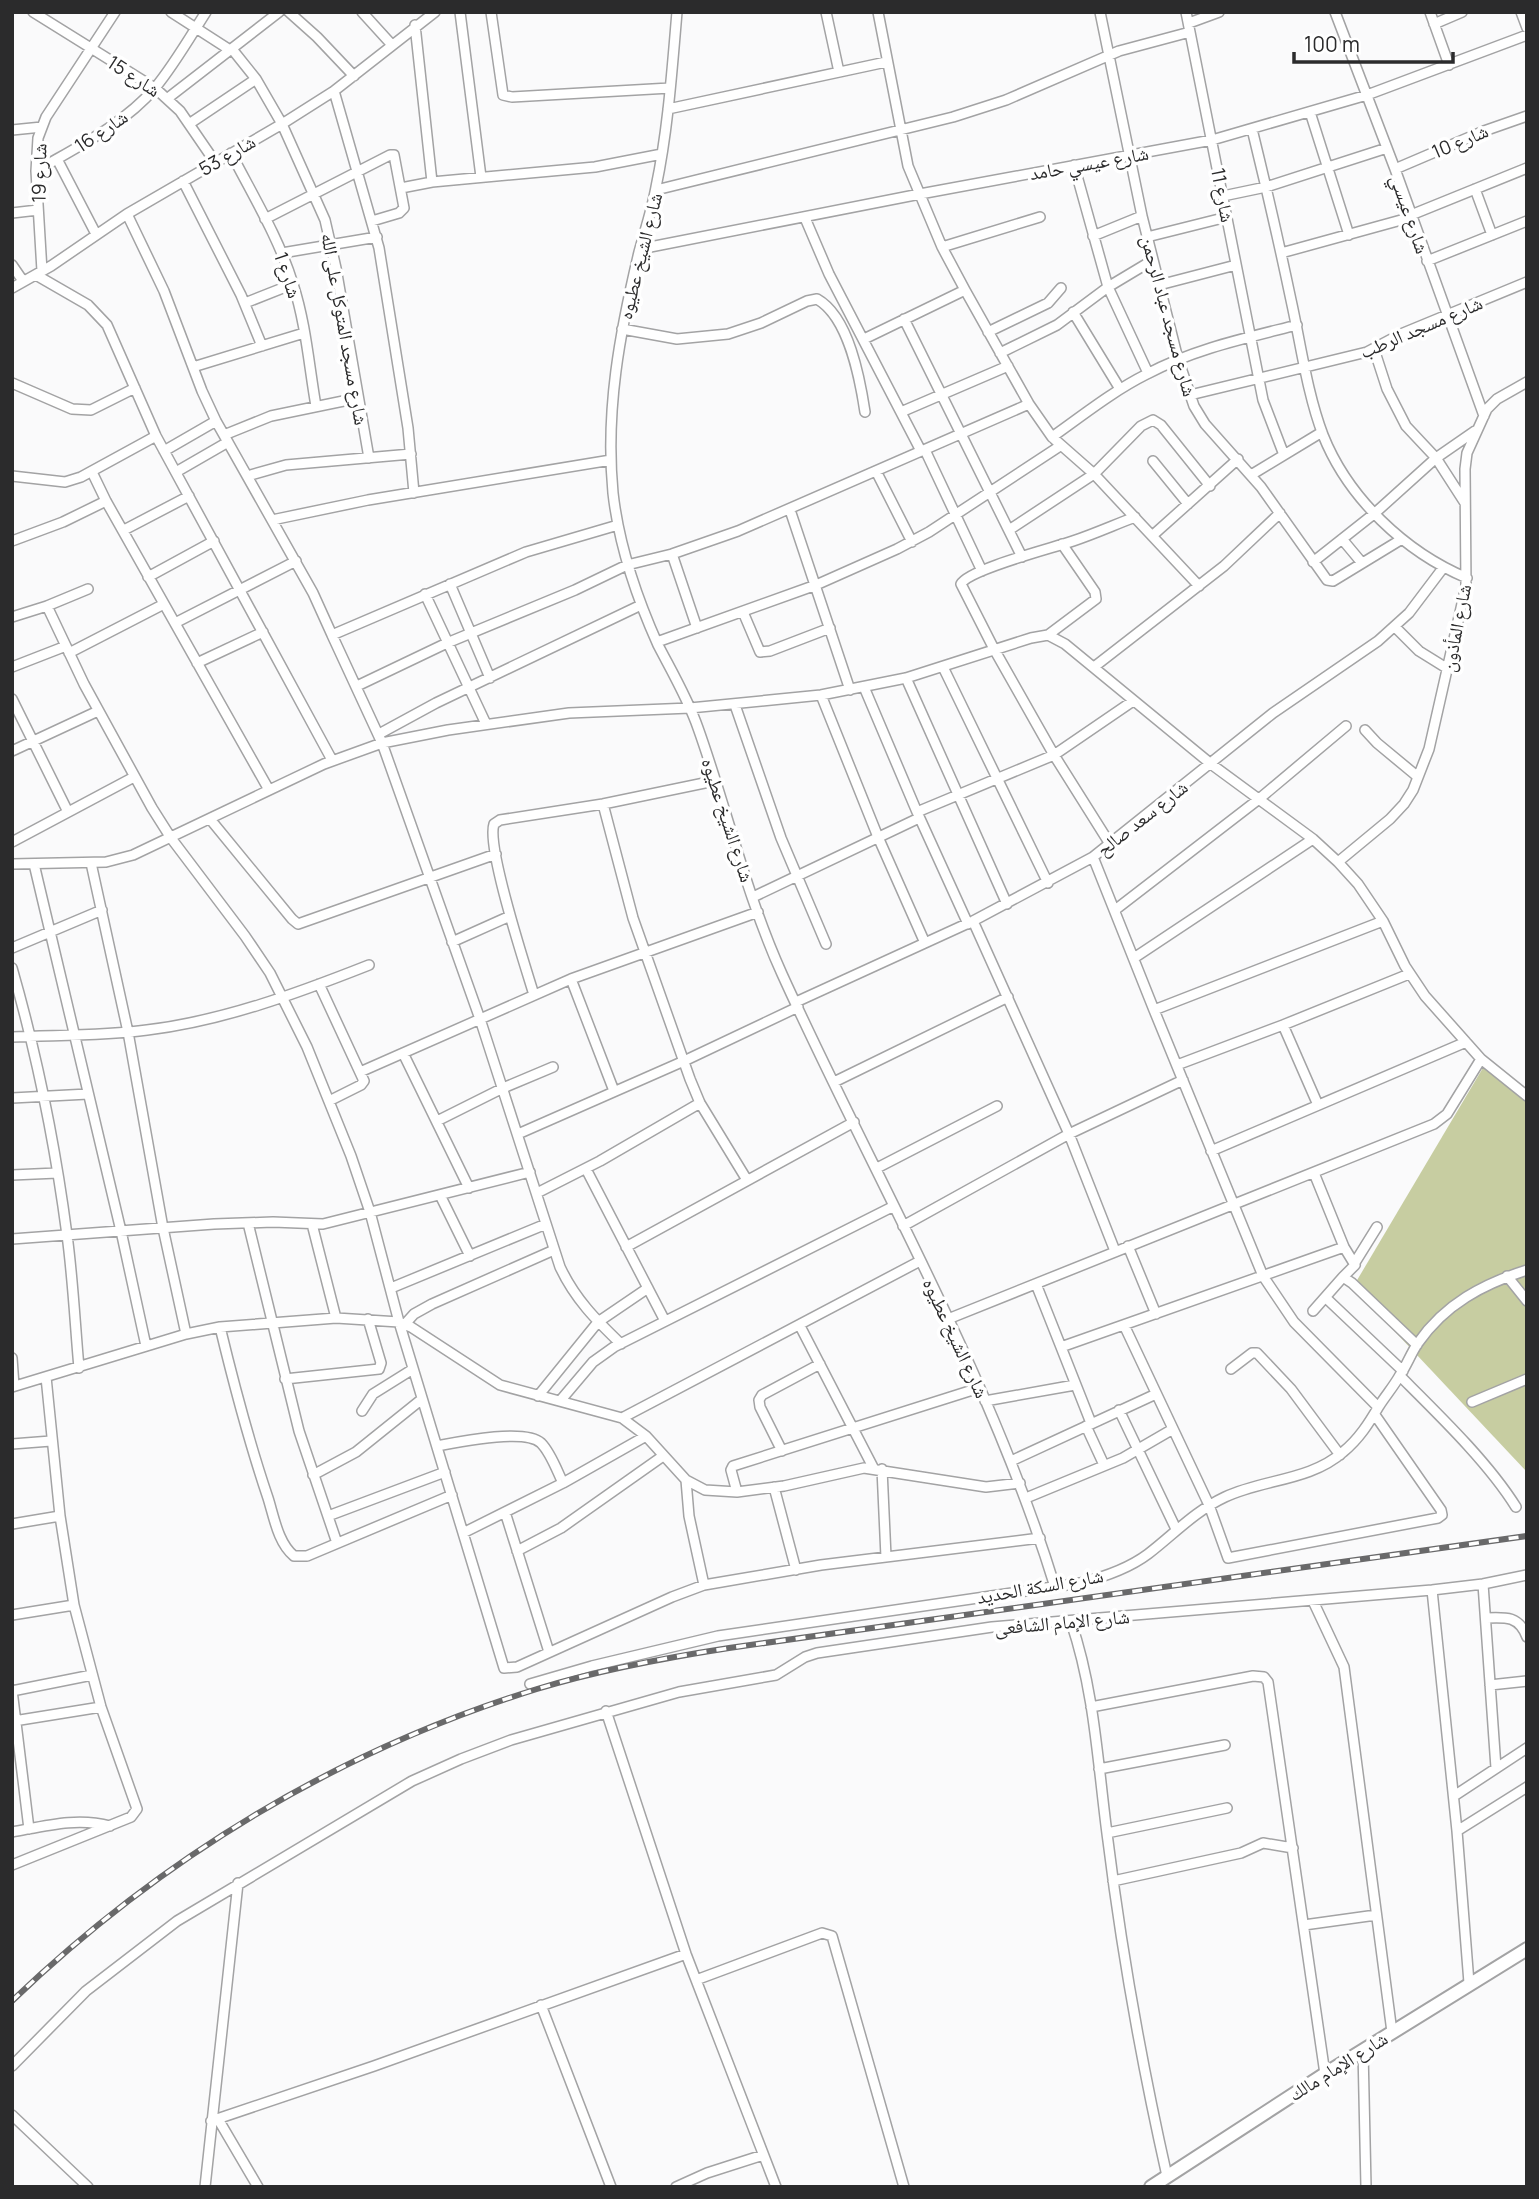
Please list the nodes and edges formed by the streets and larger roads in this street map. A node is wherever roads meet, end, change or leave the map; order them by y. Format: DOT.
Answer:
graph roads {
  1 [pos="33,12"];
  2 [pos="115,12"];
  3 [pos="171,12"];
  4 [pos="206,12"];
  5 [pos="279,12"];
  6 [pos="362,12"];
  7 [pos="435,12"];
  8 [pos="460,12"];
  9 [pos="491,12"];
  10 [pos="677,12"];
  11 [pos="826,12"];
  12 [pos="878,12"];
  13 [pos="1100,12"];
  14 [pos="1186,12"];
  15 [pos="1219,12"];
  16 [pos="1335,12"];
  17 [pos="1430,12"];
  18 [pos="1462,12"];
  19 [pos="1521,12"];
  20 [pos="295,14"];
  21 [pos="1434,24"];
  22 [pos="415,25"];
  23 [pos="196,28"];
  24 [pos="1189,28"];
  25 [pos="1527,28"];
  26 [pos="1527,34"];
  27 [pos="392,45"];
  28 [pos="92,48"];
  29 [pos="231,49"];
  30 [pos="1109,55"];
  31 [pos="886,62"];
  32 [pos="1449,65"];
  33 [pos="839,72"];
  34 [pos="354,76"];
  35 [pos="256,79"];
  36 [pos="155,88"];
  37 [pos="670,88"];
  38 [pos="334,91"];
  39 [pos="1367,95"];
  40 [pos="168,98"];
  41 [pos="668,109"];
  42 [pos="1310,112"];
  43 [pos="1527,116"];
  44 [pos="189,124"];
  45 [pos="282,124"];
  46 [pos="42,127"];
  47 [pos="1252,129"];
  48 [pos="12,130"];
  49 [pos="900,130"];
  50 [pos="1212,140"];
  51 [pos="1387,148"];
  52 [pos="231,153"];
  53 [pos="662,154"];
  54 [pos="1130,157"];
  55 [pos="57,159"];
  56 [pos="215,162"];
  57 [pos="1074,165"];
  58 [pos="1328,169"];
  59 [pos="1395,169"];
  60 [pos="1527,169"];
  61 [pos="36,171"];
  62 [pos="357,171"];
  63 [pos="481,177"];
  64 [pos="183,181"];
  65 [pos="432,182"];
  66 [pos="1266,187"];
  67 [pos="401,188"];
  68 [pos="1475,189"];
  69 [pos="656,190"];
  70 [pos="314,194"];
  71 [pos="919,194"];
  72 [pos="1223,195"];
  73 [pos="38,210"];
  74 [pos="12,213"];
  75 [pos="127,214"];
  76 [pos="1142,216"];
  77 [pos="1411,216"];
  78 [pos="1040,217"];
  79 [pos="1227,217"];
  80 [pos="805,218"];
  81 [pos="265,219"];
  82 [pos="372,221"];
  83 [pos="1527,221"];
  84 [pos="96,234"];
  85 [pos="1349,235"];
  86 [pos="1492,235"];
  87 [pos="1093,236"];
  88 [pos="377,237"];
  89 [pos="1147,237"];
  90 [pos="332,245"];
  91 [pos="942,247"];
  92 [pos="640,249"];
  93 [pos="282,253"];
  94 [pos="1281,253"];
  95 [pos="1153,260"];
  96 [pos="1427,261"];
  97 [pos="12,265"];
  98 [pos="1236,265"];
  99 [pos="39,273"];
  100 [pos="23,281"];
  101 [pos="1527,282"];
  102 [pos="293,284"];
  103 [pos="1159,285"];
  104 [pos="1108,287"];
  105 [pos="12,288"];
  106 [pos="1061,288"];
  107 [pos="965,290"];
  108 [pos="245,303"];
  109 [pos="1073,312"];
  110 [pos="1446,315"];
  111 [pos="904,319"];
  112 [pos="1297,325"];
  113 [pos="622,329"];
  114 [pos="988,332"];
  115 [pos="304,333"];
  116 [pos="1250,337"];
  117 [pos="864,339"];
  118 [pos="262,346"];
  119 [pos="1374,349"];
  120 [pos="1000,353"];
  121 [pos="1178,359"];
  122 [pos="1008,366"];
  123 [pos="193,367"];
  124 [pos="1306,368"];
  125 [pos="1148,373"];
  126 [pos="1259,379"];
  127 [pos="1527,382"];
  128 [pos="12,383"];
  129 [pos="135,388"];
  130 [pos="1120,389"];
  131 [pos="941,394"];
  132 [pos="1190,395"];
  133 [pos="358,398"];
  134 [pos="1029,404"];
  135 [pos="316,406"];
  136 [pos="864,412"];
  137 [pos="901,412"];
  138 [pos="1484,416"];
  139 [pos="216,421"];
  140 [pos="1477,430"];
  141 [pos="1322,432"];
  142 [pos="961,434"];
  143 [pos="156,436"];
  144 [pos="1052,437"];
  145 [pos="226,438"];
  146 [pos="1060,446"];
  147 [pos="923,450"];
  148 [pos="164,451"];
  149 [pos="411,454"];
  150 [pos="1284,455"];
  151 [pos="369,458"];
  152 [pos="1436,458"];
  153 [pos="1238,459"];
  154 [pos="611,460"];
  155 [pos="1153,461"];
  156 [pos="92,471"];
  157 [pos="876,471"];
  158 [pos="176,472"];
  159 [pos="1094,474"];
  160 [pos="1251,475"];
  161 [pos="12,476"];
  162 [pos="247,476"];
  163 [pos="1210,486"];
  164 [pos="989,491"];
  165 [pos="414,494"];
  166 [pos="189,496"];
  167 [pos="106,501"];
  168 [pos="1188,504"];
  169 [pos="1465,504"];
  170 [pos="790,510"];
  171 [pos="1280,513"];
  172 [pos="1375,513"];
  173 [pos="956,514"];
  174 [pos="1135,517"];
  175 [pos="272,520"];
  176 [pos="618,525"];
  177 [pos="124,530"];
  178 [pos="1009,530"];
  179 [pos="1152,536"];
  180 [pos="1342,539"];
  181 [pos="1402,539"];
  182 [pos="12,541"];
  183 [pos="214,541"];
  184 [pos="912,542"];
  185 [pos="1062,544"];
  186 [pos="672,554"];
  187 [pos="1022,557"];
  188 [pos="296,561"];
  189 [pos="1313,562"];
  190 [pos="1362,563"];
  191 [pos="627,565"];
  192 [pos="1443,568"];
  193 [pos="982,571"];
  194 [pos="148,577"];
  195 [pos="1467,578"];
  196 [pos="450,584"];
  197 [pos="816,585"];
  198 [pos="1199,586"];
  199 [pos="88,589"];
  200 [pos="241,590"];
  201 [pos="425,594"];
  202 [pos="164,604"];
  203 [pos="641,605"];
  204 [pos="47,606"];
  205 [pos="743,612"];
  206 [pos="12,617"];
  207 [pos="175,623"];
  208 [pos="1395,627"];
  209 [pos="697,628"];
  210 [pos="830,628"];
  211 [pos="263,632"];
  212 [pos="470,632"];
  213 [pos="332,635"];
  214 [pos="1048,635"];
  215 [pos="657,642"];
  216 [pos="447,643"];
  217 [pos="68,649"];
  218 [pos="994,649"];
  219 [pos="197,663"];
  220 [pos="12,667"];
  221 [pos="943,667"];
  222 [pos="1094,667"];
  223 [pos="1448,669"];
  224 [pos="489,678"];
  225 [pos="906,678"];
  226 [pos="356,687"];
  227 [pos="864,687"];
  228 [pos="468,688"];
  229 [pos="850,690"];
  230 [pos="821,695"];
  231 [pos="12,699"];
  232 [pos="1133,701"];
  233 [pos="735,705"];
  234 [pos="690,708"];
  235 [pos="98,711"];
  236 [pos="486,724"];
  237 [pos="1346,726"];
  238 [pos="1365,730"];
  239 [pos="380,738"];
  240 [pos="33,741"];
  241 [pos="12,751"];
  242 [pos="1054,755"];
  243 [pos="332,760"];
  244 [pos="1211,764"];
  245 [pos="134,777"];
  246 [pos="1418,777"];
  247 [pos="997,780"];
  248 [pos="714,781"];
  249 [pos="269,790"];
  250 [pos="957,795"];
  251 [pos="1259,799"];
  252 [pos="603,804"];
  253 [pos="68,812"];
  254 [pos="918,815"];
  255 [pos="210,819"];
  256 [pos="878,837"];
  257 [pos="171,838"];
  258 [pos="1313,839"];
  259 [pos="12,842"];
  260 [pos="1110,844"];
  261 [pos="496,854"];
  262 [pos="1093,857"];
  263 [pos="1338,862"];
  264 [pos="91,863"];
  265 [pos="12,864"];
  266 [pos="34,864"];
  267 [pos="429,876"];
  268 [pos="796,876"];
  269 [pos="1048,883"];
  270 [pos="753,897"];
  271 [pos="1007,904"];
  272 [pos="102,910"];
  273 [pos="1115,910"];
  274 [pos="758,912"];
  275 [pos="510,916"];
  276 [pos="1383,921"];
  277 [pos="970,922"];
  278 [pos="50,932"];
  279 [pos="453,942"];
  280 [pos="925,943"];
  281 [pos="826,944"];
  282 [pos="12,948"];
  283 [pos="645,953"];
  284 [pos="1134,958"];
  285 [pos="369,965"];
  286 [pos="12,968"];
  287 [pos="1409,974"];
  288 [pos="571,979"];
  289 [pos="319,984"];
  290 [pos="534,995"];
  291 [pos="284,997"];
  292 [pos="1008,998"];
  293 [pos="797,1005"];
  294 [pos="1154,1010"];
  295 [pos="480,1019"];
  296 [pos="1283,1025"];
  297 [pos="128,1032"];
  298 [pos="75,1035"];
  299 [pos="32,1036"];
  300 [pos="12,1037"];
  301 [pos="1466,1042"];
  302 [pos="404,1053"];
  303 [pos="1481,1059"];
  304 [pos="684,1061"];
  305 [pos="1177,1065"];
  306 [pos="553,1067"];
  307 [pos="360,1072"];
  308 [pos="1183,1080"];
  309 [pos="834,1082"];
  310 [pos="503,1088"];
  311 [pos="614,1091"];
  312 [pos="88,1094"];
  313 [pos="1527,1096"];
  314 [pos="44,1097"];
  315 [pos="12,1098"];
  316 [pos="329,1101"];
  317 [pos="700,1103"];
  318 [pos="1318,1105"];
  319 [pos="997,1106"];
  320 [pos="437,1121"];
  321 [pos="853,1122"];
  322 [pos="518,1134"];
  323 [pos="1069,1134"];
  324 [pos="1211,1151"];
  325 [pos="877,1168"];
  326 [pos="586,1169"];
  327 [pos="57,1172"];
  328 [pos="530,1172"];
  329 [pos="1314,1173"];
  330 [pos="12,1175"];
  331 [pos="747,1180"];
  332 [pos="469,1188"];
  333 [pos="537,1193"];
  334 [pos="440,1195"];
  335 [pos="894,1206"];
  336 [pos="1233,1206"];
  337 [pos="370,1212"];
  338 [pos="248,1223"];
  339 [pos="312,1224"];
  340 [pos="546,1224"];
  341 [pos="903,1226"];
  342 [pos="1377,1227"];
  343 [pos="163,1228"];
  344 [pos="121,1231"];
  345 [pos="67,1236"];
  346 [pos="12,1239"];
  347 [pos="1128,1246"];
  348 [pos="626,1247"];
  349 [pos="1344,1247"];
  350 [pos="554,1250"];
  351 [pos="1115,1251"];
  352 [pos="470,1256"];
  353 [pos="920,1261"];
  354 [pos="1354,1264"];
  355 [pos="1527,1270"];
  356 [pos="1262,1276"];
  357 [pos="1507,1276"];
  358 [pos="1343,1278"];
  359 [pos="1036,1284"];
  360 [pos="391,1288"];
  361 [pos="648,1288"];
  362 [pos="1326,1298"];
  363 [pos="1527,1301"];
  364 [pos="1314,1311"];
  365 [pos="1156,1314"];
  366 [pos="336,1318"];
  367 [pos="368,1319"];
  368 [pos="948,1319"];
  369 [pos="665,1321"];
  370 [pos="273,1322"];
  371 [pos="598,1322"];
  372 [pos="402,1323"];
  373 [pos="800,1325"];
  374 [pos="1124,1325"];
  375 [pos="220,1327"];
  376 [pos="186,1334"];
  377 [pos="621,1344"];
  378 [pos="1417,1345"];
  379 [pos="146,1346"];
  380 [pos="1060,1347"];
  381 [pos="12,1358"];
  382 [pos="820,1364"];
  383 [pos="79,1368"];
  384 [pos="413,1368"];
  385 [pos="1231,1369"];
  386 [pos="1401,1373"];
  387 [pos="46,1377"];
  388 [pos="285,1379"];
  389 [pos="1527,1379"];
  390 [pos="1075,1385"];
  391 [pos="13,1386"];
  392 [pos="979,1388"];
  393 [pos="1156,1394"];
  394 [pos="538,1396"];
  395 [pos="422,1399"];
  396 [pos="559,1401"];
  397 [pos="985,1401"];
  398 [pos="1472,1402"];
  399 [pos="1119,1410"];
  400 [pos="362,1411"];
  401 [pos="1377,1411"];
  402 [pos="622,1418"];
  403 [pos="1089,1424"];
  404 [pos="854,1429"];
  405 [pos="1173,1429"];
  406 [pos="646,1436"];
  407 [pos="51,1441"];
  408 [pos="12,1444"];
  409 [pos="437,1446"];
  410 [pos="1137,1450"];
  411 [pos="782,1451"];
  412 [pos="1340,1455"];
  413 [pos="663,1456"];
  414 [pos="1011,1461"];
  415 [pos="1104,1465"];
  416 [pos="878,1469"];
  417 [pos="445,1472"];
  418 [pos="313,1475"];
  419 [pos="686,1480"];
  420 [pos="563,1483"];
  421 [pos="1020,1483"];
  422 [pos="774,1487"];
  423 [pos="737,1492"];
  424 [pos="452,1495"];
  425 [pos="1026,1499"];
  426 [pos="1209,1505"];
  427 [pos="1516,1507"];
  428 [pos="505,1512"];
  429 [pos="60,1516"];
  430 [pos="328,1516"];
  431 [pos="12,1524"];
  432 [pos="1176,1529"];
  433 [pos="463,1533"];
  434 [pos="1040,1538"];
  435 [pos="338,1543"];
  436 [pos="517,1551"];
  437 [pos="886,1557"];
  438 [pos="796,1570"];
  439 [pos="1527,1575"];
  440 [pos="1483,1584"];
  441 [pos="704,1585"];
  442 [pos="1055,1587"];
  443 [pos="1432,1590"];
  444 [pos="1314,1601"];
  445 [pos="74,1605"];
  446 [pos="12,1615"];
  447 [pos="1486,1618"];
  448 [pos="1071,1622"];
  449 [pos="1527,1637"];
  450 [pos="549,1652"];
  451 [pos="92,1675"];
  452 [pos="1527,1681"];
  453 [pos="530,1684"];
  454 [pos="1490,1685"];
  455 [pos="12,1691"];
  456 [pos="101,1707"];
  457 [pos="1091,1707"];
  458 [pos="606,1711"];
  459 [pos="15,1721"];
  460 [pos="1225,1745"];
  461 [pos="1527,1748"];
  462 [pos="1496,1768"];
  463 [pos="1099,1769"];
  464 [pos="1527,1787"];
  465 [pos="1454,1796"];
  466 [pos="1227,1808"];
  467 [pos="110,1826"];
  468 [pos="29,1829"];
  469 [pos="1457,1831"];
  470 [pos="12,1832"];
  471 [pos="1107,1833"];
  472 [pos="1293,1848"];
  473 [pos="12,1865"];
  474 [pos="1114,1881"];
  475 [pos="238,1883"];
  476 [pos="1376,1915"];
  477 [pos="1304,1925"];
  478 [pos="1527,1949"];
  479 [pos="687,1954"];
  480 [pos="696,1979"];
  481 [pos="1469,1983"];
  482 [pos="541,2005"];
  483 [pos="1392,2032"];
  484 [pos="1363,2050"];
  485 [pos="12,2066"];
  486 [pos="1325,2074"];
  487 [pos="12,2115"];
  488 [pos="215,2120"];
  489 [pos="763,2155"];
  490 [pos="1167,2176"];
  491 [pos="88,2187"];
  492 [pos="205,2187"];
  493 [pos="258,2187"];
  494 [pos="611,2187"];
  495 [pos="676,2187"];
  496 [pos="776,2187"];
  497 [pos="904,2187"];
  498 [pos="1151,2187"];
  499 [pos="1366,2187"];
  1 -- 28 [label="street, شارع 15"];
  2 -- 28 [label="street, شارع 19"];
  3 -- 23 [label="street, شارع مسجد المتوكل على الله"];
  4 -- 23 [label="street, شارع 16"];
  5 -- 29 [label="street"];
  6 -- 27 [label="street"];
  7 -- 22 [label="street, شارع 53"];
  8 -- 63 [label="street"];
  9 -- 37 [label="street"];
  10 -- 37 [label="street, شارع الشيخ عطيوه"];
  11 -- 33 [label="street"];
  12 -- 31 [label="street"];
  13 -- 30 [label="street, شارع مسجد عباد الرحمن"];
  14 -- 24 [label="street, شارع 11"];
  15 -- 24 [label="street"];
  16 -- 39 [label="street, شارع عيسي"];
  17 -- 21 [label="street"];
  18 -- 21 [label="street"];
  19 -- 25 [label="street"];
  20 -- 34 [label="street"];
  21 -- 32 [label="street"];
  22 -- 27 [label="street, شارع 53"];
  22 -- 65 [label="street"];
  23 -- 29 [label="street, شارع مسجد المتوكل على الله"];
  23 -- 36 [label="street, شارع 16"];
  24 -- 30 [label="street"];
  24 -- 50 [label="street, شارع 11"];
  26 -- 32 [label="street, شارع عيسي حامد"];
  27 -- 34 [label="street, شارع 53"];
  28 -- 36 [label="street, شارع 15"];
  28 -- 46 [label="street, شارع 19"];
  29 -- 35 [label="street, شارع مسجد المتوكل على الله"];
  29 -- 40 [label="street"];
  30 -- 49 [label="street"];
  30 -- 54 [label="street, شارع مسجد عباد الرحمن"];
  31 -- 33 [label="street"];
  31 -- 49 [label="street"];
  32 -- 39 [label="street, شارع عيسي حامد"];
  33 -- 41 [label="street"];
  34 -- 38 [label="street, شارع 53"];
  35 -- 44 [label="street"];
  35 -- 45 [label="street, شارع مسجد المتوكل على الله"];
  36 -- 40 [label="street, شارع 15"];
  36 -- 55 [label="street, شارع 16"];
  37 -- 41 [label="street, شارع الشيخ عطيوه"];
  38 -- 45 [label="street, شارع 53"];
  38 -- 62 [label="street"];
  39 -- 42 [label="street, شارع عيسي حامد"];
  39 -- 51 [label="street, شارع عيسي"];
  40 -- 44 [label="street, شارع 15"];
  41 -- 53 [label="street, شارع الشيخ عطيوه"];
  42 -- 47 [label="street, شارع عيسي حامد"];
  42 -- 58 [label="street"];
  43 -- 59 [label="street, شارع 10"];
  44 -- 56 [label="street, شارع 15"];
  45 -- 52 [label="street, شارع 53"];
  45 -- 70 [label="street, شارع مسجد المتوكل على الله"];
  46 -- 48 [label="street"];
  46 -- 61 [label="street, شارع 19"];
  47 -- 50 [label="street, شارع عيسي حامد"];
  47 -- 66 [label="street"];
  49 -- 69 [label="street"];
  49 -- 71 [label="street"];
  50 -- 54 [label="street, شارع عيسي حامد"];
  50 -- 72 [label="street, شارع 11"];
  51 -- 58 [label="street"];
  51 -- 59 [label="street, شارع عيسي"];
  52 -- 56 [label="street, شارع 53"];
  52 -- 81 [label="street, شارع 1"];
  53 -- 63 [label="street"];
  53 -- 69 [label="street, شارع الشيخ عطيوه"];
  54 -- 57 [label="street, شارع عيسي حامد"];
  54 -- 76 [label="street, شارع مسجد عباد الرحمن"];
  55 -- 61 [label="street, شارع 16"];
  55 -- 84 [label="street"];
  56 -- 64 [label="street, شارع 53"];
  57 -- 71 [label="street, شارع عيسي حامد"];
  57 -- 87 [label="street"];
  58 -- 66 [label="street"];
  58 -- 85 [label="street"];
  59 -- 77 [label="street, شارع عيسي"];
  60 -- 68 [label="street"];
  61 -- 73 [label="street, شارع 19"];
  62 -- 67 [label="street"];
  62 -- 70 [label="street"];
  62 -- 82 [label="street"];
  63 -- 65 [label="street"];
  64 -- 75 [label="street, شارع 53"];
  64 -- 108 [label="street"];
  65 -- 67 [label="street"];
  66 -- 72 [label="street"];
  66 -- 94 [label="street"];
  67 -- 82 [label="street"];
  68 -- 77 [label="street"];
  68 -- 86 [label="street"];
  69 -- 92 [label="street, شارع الشيخ عطيوه"];
  70 -- 81 [label="street"];
  70 -- 90 [label="street, شارع مسجد المتوكل على الله"];
  71 -- 80 [label="street, شارع عيسي حامد"];
  71 -- 91 [label="street"];
  72 -- 79 [label="street, شارع 11"];
  73 -- 74 [label="street"];
  73 -- 99 [label="street, شارع 19"];
  75 -- 84 [label="street, شارع 53"];
  75 -- 123 [label="street"];
  76 -- 87 [label="street"];
  76 -- 89 [label="street, شارع مسجد عباد الرحمن"];
  77 -- 85 [label="street"];
  77 -- 96 [label="street, شارع عيسي"];
  78 -- 91 [label="street"];
  79 -- 89 [label="street"];
  79 -- 98 [label="street, شارع 11"];
  80 -- 92 [label="street, شارع عيسي حامد"];
  80 -- 117 [label="street"];
  81 -- 93 [label="street, شارع 1"];
  82 -- 88 [label="street"];
  83 -- 86 [label="street"];
  84 -- 99 [label="street, شارع 53"];
  85 -- 94 [label="street"];
  86 -- 96 [label="street"];
  87 -- 104 [label="street"];
  88 -- 90 [label="street"];
  88 -- 149 [label="street"];
  89 -- 95 [label="street, شارع مسجد عباد الرحمن"];
  90 -- 93 [label="street"];
  90 -- 133 [label="street, شارع مسجد المتوكل على الله"];
  91 -- 107 [label="street"];
  92 -- 113 [label="street, شارع الشيخ عطيوه"];
  93 -- 102 [label="street, شارع 1"];
  94 -- 112 [label="street"];
  95 -- 103 [label="street, شارع مسجد عباد الرحمن"];
  95 -- 104 [label="street"];
  96 -- 110 [label="street, شارع عيسي"];
  97 -- 100 [label="street"];
  98 -- 103 [label="street"];
  98 -- 116 [label="street, شارع 11"];
  99 -- 100 [label="street, شارع 53"];
  99 -- 129 [label="street"];
  100 -- 105 [label="street, شارع 53"];
  101 -- 110 [label="street, شارع مسجد الرطب"];
  102 -- 108 [label="street"];
  102 -- 115 [label="street, شارع 1"];
  103 -- 121 [label="street, شارع مسجد عباد الرحمن"];
  104 -- 109 [label="street"];
  104 -- 125 [label="street"];
  106 -- 114 [label="street"];
  107 -- 111 [label="street"];
  107 -- 114 [label="street"];
  108 -- 118 [label="street"];
  109 -- 120 [label="street"];
  109 -- 130 [label="street"];
  110 -- 119 [label="street, شارع مسجد الرطب"];
  110 -- 138 [label="street, شارع عيسي"];
  111 -- 117 [label="street"];
  111 -- 131 [label="street"];
  112 -- 116 [label="street"];
  112 -- 124 [label="street"];
  113 -- 136 [label="street"];
  113 -- 154 [label="street, شارع الشيخ عطيوه"];
  114 -- 120 [label="street"];
  115 -- 118 [label="street"];
  115 -- 135 [label="street, شارع 1"];
  116 -- 121 [label="street"];
  116 -- 126 [label="street, شارع 11"];
  117 -- 137 [label="street"];
  118 -- 123 [label="street"];
  119 -- 124 [label="street, شارع مسجد الرطب"];
  119 -- 152 [label="street"];
  120 -- 122 [label="street"];
  121 -- 125 [label="street"];
  121 -- 132 [label="street, شارع مسجد عباد الرحمن"];
  122 -- 131 [label="street"];
  122 -- 134 [label="street"];
  123 -- 139 [label="street"];
  124 -- 126 [label="street, شارع مسجد الرطب"];
  124 -- 141 [label="street"];
  125 -- 130 [label="street"];
  126 -- 132 [label="street, شارع مسجد الرطب"];
  126 -- 150 [label="street, شارع 11"];
  127 -- 138 [label="street, شارع المأذون"];
  128 -- 129 [label="street"];
  129 -- 143 [label="street"];
  130 -- 144 [label="street"];
  131 -- 137 [label="street"];
  131 -- 142 [label="street"];
  132 -- 153 [label="street, شارع مسجد عباد الرحمن"];
  133 -- 135 [label="street"];
  133 -- 151 [label="street, شارع مسجد المتوكل على الله"];
  134 -- 142 [label="street"];
  134 -- 144 [label="street"];
  135 -- 145 [label="street"];
  137 -- 147 [label="street"];
  138 -- 140 [label="street, شارع المأذون"];
  139 -- 145 [label="street"];
  139 -- 148 [label="street"];
  140 -- 152 [label="street"];
  140 -- 169 [label="street, شارع المأذون"];
  141 -- 150 [label="street"];
  141 -- 172 [label="street"];
  142 -- 147 [label="street"];
  142 -- 164 [label="street"];
  143 -- 148 [label="street"];
  143 -- 156 [label="street"];
  144 -- 146 [label="street"];
  145 -- 158 [label="street"];
  145 -- 162 [label="street"];
  146 -- 159 [label="street"];
  146 -- 164 [label="street"];
  147 -- 157 [label="street"];
  147 -- 173 [label="street"];
  148 -- 158 [label="street"];
  149 -- 151 [label="street"];
  149 -- 165 [label="street"];
  150 -- 160 [label="street"];
  151 -- 162 [label="street"];
  152 -- 169 [label="street"];
  152 -- 172 [label="street"];
  153 -- 160 [label="street, شارع مسجد عباد الرحمن"];
  153 -- 163 [label="street"];
  154 -- 165 [label="street"];
  154 -- 176 [label="street, شارع الشيخ عطيوه"];
  155 -- 168 [label="street"];
  156 -- 161 [label="street"];
  156 -- 167 [label="street"];
  157 -- 170 [label="street"];
  157 -- 184 [label="street"];
  158 -- 166 [label="street"];
  159 -- 163 [label="street"];
  159 -- 174 [label="street"];
  159 -- 178 [label="street"];
  160 -- 171 [label="street, شارع مسجد عباد الرحمن"];
  162 -- 175 [label="street"];
  163 -- 168 [label="street"];
  164 -- 173 [label="street"];
  164 -- 178 [label="street"];
  165 -- 175 [label="street"];
  166 -- 177 [label="street"];
  166 -- 183 [label="street"];
  167 -- 177 [label="street"];
  167 -- 182 [label="street"];
  168 -- 179 [label="street"];
  169 -- 195 [label="street, شارع المأذون"];
  170 -- 186 [label="street"];
  170 -- 197 [label="street"];
  171 -- 189 [label="street, شارع مسجد عباد الرحمن"];
  171 -- 198 [label="street"];
  172 -- 180 [label="street"];
  172 -- 181 [label="street"];
  173 -- 184 [label="street"];
  173 -- 193 [label="street"];
  174 -- 179 [label="street"];
  174 -- 185 [label="street"];
  175 -- 188 [label="street"];
  176 -- 191 [label="street, شارع الشيخ عطيوه"];
  176 -- 196 [label="street"];
  177 -- 194 [label="street"];
  178 -- 187 [label="street"];
  179 -- 198 [label="street"];
  180 -- 189 [label="street"];
  180 -- 190 [label="street"];
  181 -- 190 [label="street"];
  181 -- 192 [label="street"];
  183 -- 194 [label="street"];
  183 -- 200 [label="street"];
  184 -- 197 [label="street"];
  185 -- 187 [label="street"];
  185 -- 214 [label="street"];
  186 -- 191 [label="street"];
  186 -- 209 [label="street"];
  187 -- 193 [label="street"];
  188 -- 200 [label="street"];
  188 -- 213 [label="street"];
  189 -- 190 [label="street, شارع مسجد عباد الرحمن"];
  191 -- 203 [label="street, شارع الشيخ عطيوه"];
  191 -- 212 [label="street"];
  192 -- 195 [label="street"];
  192 -- 208 [label="street, شارع سعد صالح"];
  193 -- 218 [label="street"];
  194 -- 202 [label="street"];
  195 -- 223 [label="street, شارع المأذون"];
  196 -- 201 [label="street"];
  196 -- 212 [label="street"];
  197 -- 205 [label="street"];
  197 -- 210 [label="street"];
  198 -- 222 [label="street"];
  199 -- 204 [label="street"];
  200 -- 207 [label="street"];
  200 -- 211 [label="street"];
  201 -- 213 [label="street"];
  201 -- 216 [label="street"];
  202 -- 207 [label="street"];
  202 -- 217 [label="street"];
  203 -- 215 [label="street, شارع الشيخ عطيوه"];
  203 -- 224 [label="street"];
  204 -- 206 [label="street"];
  204 -- 217 [label="street"];
  205 -- 209 [label="street"];
  205 -- 210 [label="street"];
  207 -- 219 [label="street"];
  208 -- 223 [label="street"];
  208 -- 244 [label="street, شارع سعد صالح"];
  209 -- 215 [label="street"];
  210 -- 229 [label="street"];
  211 -- 219 [label="street"];
  211 -- 243 [label="street"];
  212 -- 216 [label="street"];
  212 -- 224 [label="street"];
  213 -- 226 [label="street"];
  214 -- 218 [label="street"];
  214 -- 222 [label="street"];
  215 -- 234 [label="street, شارع الشيخ عطيوه"];
  216 -- 226 [label="street"];
  216 -- 228 [label="street"];
  217 -- 220 [label="street"];
  217 -- 235 [label="street"];
  218 -- 221 [label="street"];
  218 -- 242 [label="street"];
  219 -- 249 [label="street"];
  221 -- 225 [label="street"];
  221 -- 247 [label="street"];
  222 -- 232 [label="street"];
  223 -- 246 [label="street, شارع المأذون"];
  224 -- 228 [label="street"];
  225 -- 227 [label="street"];
  225 -- 250 [label="street"];
  226 -- 239 [label="street"];
  227 -- 229 [label="street"];
  227 -- 254 [label="street"];
  228 -- 236 [label="street"];
  228 -- 239 [label="street"];
  229 -- 230 [label="street"];
  230 -- 233 [label="street"];
  230 -- 256 [label="street"];
  231 -- 240 [label="street"];
  232 -- 242 [label="street"];
  232 -- 244 [label="street"];
  233 -- 234 [label="street"];
  233 -- 268 [label="street"];
  234 -- 236 [label="street"];
  234 -- 248 [label="street, شارع الشيخ عطيوه"];
  235 -- 240 [label="street"];
  235 -- 245 [label="street"];
  236 -- 239 [label="street"];
  237 -- 251 [label="street"];
  238 -- 246 [label="street"];
  239 -- 243 [label="street"];
  239 -- 267 [label="street"];
  240 -- 241 [label="street"];
  240 -- 253 [label="street"];
  242 -- 247 [label="street"];
  242 -- 260 [label="street"];
  243 -- 249 [label="street"];
  244 -- 251 [label="street"];
  244 -- 260 [label="street, شارع سعد صالح"];
  245 -- 253 [label="street"];
  245 -- 257 [label="street"];
  246 -- 263 [label="street, شارع المأذون"];
  247 -- 250 [label="street"];
  247 -- 269 [label="street"];
  248 -- 252 [label="street"];
  248 -- 270 [label="street, شارع الشيخ عطيوه"];
  249 -- 255 [label="street"];
  250 -- 254 [label="street"];
  250 -- 271 [label="street"];
  251 -- 258 [label="street"];
  251 -- 273 [label="street"];
  252 -- 261 [label="street"];
  252 -- 283 [label="street"];
  253 -- 259 [label="street"];
  254 -- 256 [label="street"];
  254 -- 277 [label="street"];
  255 -- 257 [label="street"];
  255 -- 267 [label="street"];
  256 -- 268 [label="street"];
  256 -- 280 [label="street"];
  257 -- 264 [label="street"];
  257 -- 291 [label="street"];
  258 -- 263 [label="street"];
  258 -- 284 [label="street"];
  260 -- 262 [label="street, شارع سعد صالح"];
  261 -- 267 [label="street"];
  261 -- 275 [label="street"];
  262 -- 269 [label="street, شارع سعد صالح"];
  262 -- 273 [label="street"];
  263 -- 276 [label="street"];
  264 -- 266 [label="street"];
  264 -- 272 [label="street"];
  265 -- 266 [label="street"];
  266 -- 278 [label="street"];
  267 -- 279 [label="street"];
  268 -- 270 [label="street"];
  268 -- 281 [label="street"];
  269 -- 271 [label="street, شارع سعد صالح"];
  270 -- 274 [label="street, شارع الشيخ عطيوه"];
  271 -- 277 [label="street, شارع سعد صالح"];
  272 -- 278 [label="street"];
  272 -- 297 [label="street"];
  273 -- 284 [label="street"];
  274 -- 283 [label="street"];
  274 -- 293 [label="street, شارع الشيخ عطيوه"];
  275 -- 279 [label="street"];
  275 -- 290 [label="street"];
  276 -- 287 [label="street"];
  276 -- 294 [label="street"];
  277 -- 280 [label="street, شارع سعد صالح"];
  277 -- 292 [label="street"];
  278 -- 282 [label="street"];
  278 -- 298 [label="street"];
  279 -- 295 [label="street"];
  280 -- 293 [label="street, شارع سعد صالح"];
  283 -- 288 [label="street"];
  283 -- 304 [label="street"];
  284 -- 294 [label="street"];
  285 -- 289 [label="street"];
  286 -- 299 [label="street"];
  287 -- 296 [label="street"];
  287 -- 301 [label="street"];
  288 -- 290 [label="street"];
  288 -- 311 [label="street"];
  289 -- 291 [label="street"];
  289 -- 307 [label="street"];
  290 -- 295 [label="street"];
  291 -- 297 [label="street"];
  291 -- 316 [label="street"];
  292 -- 309 [label="street"];
  292 -- 323 [label="street"];
  293 -- 304 [label="street, شارع سعد صالح"];
  293 -- 309 [label="street, شارع الشيخ عطيوه"];
  294 -- 305 [label="street"];
  295 -- 302 [label="street"];
  295 -- 310 [label="street"];
  296 -- 305 [label="street"];
  296 -- 318 [label="street"];
  297 -- 298 [label="street"];
  297 -- 343 [label="street"];
  298 -- 299 [label="street"];
  298 -- 312 [label="street"];
  299 -- 300 [label="street"];
  299 -- 314 [label="street"];
  301 -- 303 [label="street"];
  301 -- 318 [label="street"];
  302 -- 307 [label="street"];
  302 -- 320 [label="street"];
  303 -- 313 [label="street"];
  303 -- 329 [label="street"];
  304 -- 311 [label="street, شارع سعد صالح"];
  304 -- 317 [label="street"];
  305 -- 308 [label="street"];
  306 -- 310 [label="street"];
  307 -- 316 [label="street"];
  308 -- 323 [label="street"];
  308 -- 324 [label="street"];
  309 -- 321 [label="street, شارع الشيخ عطيوه"];
  310 -- 320 [label="street"];
  310 -- 322 [label="street"];
  311 -- 322 [label="street, شارع سعد صالح"];
  312 -- 314 [label="street"];
  312 -- 344 [label="street"];
  314 -- 315 [label="street"];
  314 -- 327 [label="street"];
  316 -- 337 [label="street"];
  317 -- 326 [label="street"];
  317 -- 331 [label="street"];
  318 -- 324 [label="street"];
  319 -- 325 [label="street"];
  320 -- 332 [label="street"];
  321 -- 325 [label="street, شارع الشيخ عطيوه"];
  321 -- 331 [label="street"];
  322 -- 328 [label="street"];
  323 -- 341 [label="street"];
  323 -- 351 [label="street"];
  324 -- 336 [label="street"];
  325 -- 335 [label="street, شارع الشيخ عطيوه"];
  326 -- 333 [label="street"];
  326 -- 348 [label="street"];
  327 -- 330 [label="street"];
  327 -- 345 [label="street"];
  328 -- 332 [label="street"];
  328 -- 333 [label="street"];
  329 -- 336 [label="street"];
  329 -- 349 [label="street"];
  331 -- 348 [label="street"];
  332 -- 334 [label="street"];
  333 -- 340 [label="street"];
  334 -- 337 [label="street"];
  334 -- 352 [label="street"];
  335 -- 341 [label="street, شارع الشيخ عطيوه"];
  335 -- 369 [label="street"];
  336 -- 347 [label="street"];
  336 -- 356 [label="street"];
  337 -- 339 [label="street"];
  337 -- 360 [label="street"];
  338 -- 339 [label="street"];
  338 -- 343 [label="street"];
  338 -- 370 [label="street"];
  339 -- 366 [label="street"];
  340 -- 350 [label="street"];
  340 -- 352 [label="street"];
  341 -- 353 [label="street, شارع الشيخ عطيوه"];
  342 -- 354 [label="street"];
  343 -- 344 [label="street"];
  343 -- 376 [label="street"];
  344 -- 345 [label="street"];
  344 -- 379 [label="street"];
  345 -- 346 [label="street"];
  345 -- 383 [label="street"];
  347 -- 351 [label="street"];
  347 -- 365 [label="street"];
  348 -- 361 [label="street"];
  349 -- 354 [label="street"];
  349 -- 356 [label="street"];
  350 -- 371 [label="street"];
  350 -- 372 [label="street"];
  351 -- 359 [label="street"];
  352 -- 360 [label="street"];
  353 -- 368 [label="street, شارع الشيخ عطيوه"];
  353 -- 373 [label="street"];
  354 -- 358 [label="street"];
  355 -- 357 [label="street, شارع السكة الحديد"];
  356 -- 365 [label="street"];
  356 -- 401 [label="street"];
  357 -- 363 [label="street"];
  357 -- 378 [label="street, شارع السكة الحديد"];
  358 -- 362 [label="street"];
  358 -- 378 [label="street"];
  359 -- 368 [label="street"];
  359 -- 380 [label="street"];
  360 -- 372 [label="street"];
  361 -- 369 [label="street"];
  361 -- 371 [label="street"];
  362 -- 364 [label="street"];
  362 -- 386 [label="street"];
  365 -- 374 [label="street"];
  366 -- 367 [label="street"];
  366 -- 370 [label="street"];
  367 -- 372 [label="street"];
  367 -- 388 [label="street"];
  368 -- 392 [label="street, شارع الشيخ عطيوه"];
  369 -- 377 [label="street"];
  370 -- 375 [label="street"];
  370 -- 388 [label="street"];
  371 -- 377 [label="street"];
  371 -- 394 [label="street"];
  372 -- 384 [label="street"];
  372 -- 394 [label="street"];
  373 -- 382 [label="street"];
  373 -- 402 [label="street"];
  374 -- 380 [label="street"];
  374 -- 393 [label="street"];
  375 -- 376 [label="street"];
  375 -- 435 [label="street"];
  376 -- 379 [label="street"];
  377 -- 396 [label="street"];
  378 -- 386 [label="street, شارع السكة الحديد"];
  379 -- 383 [label="street"];
  380 -- 390 [label="street"];
  381 -- 391 [label="street"];
  382 -- 404 [label="street"];
  382 -- 411 [label="street"];
  383 -- 387 [label="street"];
  384 -- 395 [label="street"];
  384 -- 400 [label="street"];
  385 -- 412 [label="street"];
  386 -- 401 [label="street, شارع السكة الحديد"];
  386 -- 427 [label="street"];
  387 -- 391 [label="street"];
  387 -- 407 [label="street"];
  388 -- 418 [label="street"];
  389 -- 398 [label="street"];
  390 -- 397 [label="street"];
  390 -- 403 [label="street"];
  392 -- 397 [label="street, شارع الشيخ عطيوه"];
  392 -- 404 [label="street"];
  393 -- 399 [label="street"];
  393 -- 405 [label="street"];
  394 -- 396 [label="street"];
  395 -- 409 [label="street"];
  395 -- 418 [label="street"];
  396 -- 402 [label="street"];
  397 -- 414 [label="street, شارع الشيخ عطيوه"];
  399 -- 403 [label="street"];
  399 -- 410 [label="street"];
  401 -- 412 [label="street, شارع السكة الحديد"];
  401 -- 426 [label="street"];
  402 -- 406 [label="street"];
  403 -- 414 [label="street"];
  403 -- 415 [label="street"];
  404 -- 411 [label="street"];
  404 -- 416 [label="street"];
  405 -- 410 [label="street"];
  405 -- 426 [label="street"];
  406 -- 413 [label="street"];
  406 -- 420 [label="street"];
  407 -- 408 [label="street"];
  407 -- 429 [label="street"];
  409 -- 417 [label="street"];
  409 -- 420 [label="street"];
  410 -- 415 [label="street"];
  410 -- 432 [label="street"];
  411 -- 423 [label="street"];
  412 -- 426 [label="street, شارع السكة الحديد"];
  413 -- 419 [label="street"];
  413 -- 436 [label="street"];
  414 -- 421 [label="street, شارع الشيخ عطيوه"];
  415 -- 425 [label="street"];
  416 -- 421 [label="street"];
  416 -- 422 [label="street"];
  416 -- 437 [label="street"];
  417 -- 424 [label="street"];
  417 -- 430 [label="street"];
  418 -- 430 [label="street"];
  419 -- 423 [label="street"];
  419 -- 441 [label="street"];
  420 -- 428 [label="street"];
  421 -- 425 [label="street, شارع الشيخ عطيوه"];
  422 -- 423 [label="street"];
  422 -- 438 [label="street"];
  424 -- 433 [label="street"];
  424 -- 435 [label="street"];
  425 -- 434 [label="street, شارع الشيخ عطيوه"];
  426 -- 432 [label="street, شارع السكة الحديد"];
  428 -- 433 [label="street"];
  428 -- 436 [label="street"];
  429 -- 431 [label="street"];
  429 -- 445 [label="street"];
  430 -- 435 [label="street"];
  432 -- 442 [label="street, شارع السكة الحديد"];
  433 -- 450 [label="street"];
  434 -- 437 [label="street"];
  434 -- 442 [label="street, شارع الشيخ عطيوه"];
  436 -- 450 [label="street"];
  437 -- 438 [label="street"];
  438 -- 441 [label="street"];
  439 -- 440 [label="street, شارع الإمام الشافعى"];
  440 -- 443 [label="street, شارع الإمام الشافعى"];
  440 -- 447 [label="street"];
  441 -- 450 [label="street"];
  442 -- 453 [label="street, شارع السكة الحديد"];
  443 -- 444 [label="street, شارع الإمام الشافعى"];
  443 -- 465 [label="street"];
  444 -- 448 [label="street, شارع الإمام الشافعى"];
  444 -- 476 [label="street"];
  445 -- 446 [label="street"];
  445 -- 451 [label="street"];
  447 -- 449 [label="street"];
  447 -- 454 [label="street"];
  448 -- 457 [label="street"];
  448 -- 458 [label="street, شارع الإمام الشافعى"];
  451 -- 455 [label="street"];
  451 -- 456 [label="street"];
  452 -- 454 [label="street"];
  454 -- 462 [label="street"];
  455 -- 459 [label="street"];
  456 -- 459 [label="street"];
  456 -- 467 [label="street"];
  457 -- 463 [label="street"];
  457 -- 472 [label="street"];
  458 -- 475 [label="street, شارع الإمام الشافعى"];
  458 -- 479 [label="street"];
  459 -- 468 [label="street"];
  460 -- 463 [label="street"];
  461 -- 462 [label="street"];
  462 -- 465 [label="street"];
  463 -- 471 [label="street"];
  464 -- 469 [label="street"];
  465 -- 469 [label="street"];
  466 -- 471 [label="street"];
  467 -- 468 [label="street"];
  467 -- 473 [label="street"];
  468 -- 470 [label="street"];
  469 -- 481 [label="street"];
  471 -- 474 [label="street"];
  472 -- 474 [label="street"];
  472 -- 477 [label="street"];
  474 -- 490 [label="street"];
  475 -- 485 [label="street, شارع الإمام الشافعى"];
  475 -- 488 [label="street"];
  476 -- 477 [label="street"];
  476 -- 483 [label="street"];
  477 -- 486 [label="street"];
  478 -- 481 [label="street, شارع الإمام مالك"];
  479 -- 480 [label="street"];
  479 -- 482 [label="street"];
  480 -- 489 [label="street"];
  480 -- 497 [label="street"];
  481 -- 483 [label="street, شارع الإمام مالك"];
  482 -- 488 [label="street"];
  482 -- 494 [label="street"];
  483 -- 484 [label="street, شارع الإمام مالك"];
  484 -- 486 [label="street, شارع الإمام مالك"];
  484 -- 499 [label="street"];
  486 -- 490 [label="street, شارع الإمام مالك"];
  487 -- 491 [label="street"];
  488 -- 492 [label="street"];
  488 -- 493 [label="street"];
  489 -- 495 [label="street"];
  489 -- 496 [label="street"];
  490 -- 498 [label="street, شارع الإمام مالك"];
}
